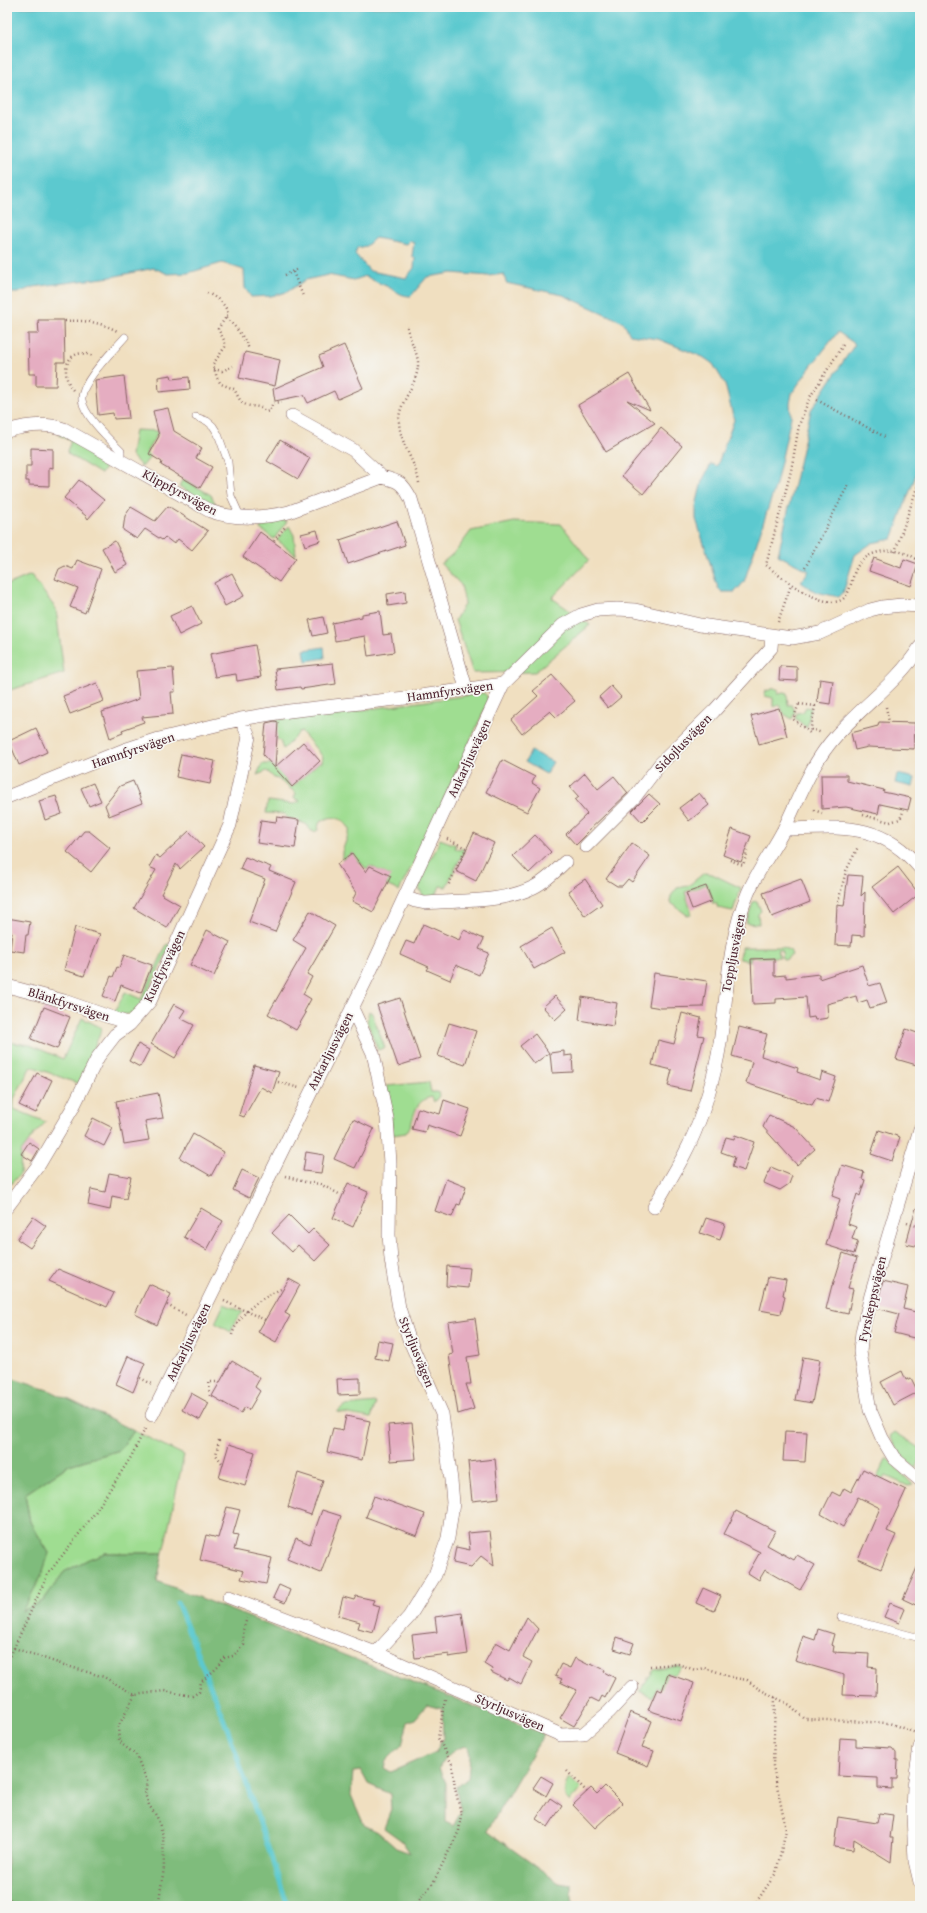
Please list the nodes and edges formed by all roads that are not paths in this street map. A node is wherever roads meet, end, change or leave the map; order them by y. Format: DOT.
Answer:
graph roads {
  1 [pos="125,337"];
  2 [pos="292,416"];
  3 [pos="196,417"];
  4 [pos="7,431"];
  5 [pos="121,460"];
  6 [pos="382,477"];
  7 [pos="240,516"];
  8 [pos="920,606"];
  9 [pos="772,636"];
  10 [pos="920,647"];
  11 [pos="503,684"];
  12 [pos="466,688"];
  13 [pos="241,719"];
  14 [pos="7,797"];
  15 [pos="784,829"];
  16 [pos="586,846"];
  17 [pos="565,862"];
  18 [pos="920,868"];
  19 [pos="405,897"];
  20 [pos="7,986"];
  21 [pos="352,1008"];
  22 [pos="130,1024"];
  23 [pos="920,1129"];
  24 [pos="7,1207"];
  25 [pos="654,1207"];
  26 [pos="152,1416"];
  27 [pos="920,1480"];
  28 [pos="229,1597"];
  29 [pos="841,1618"];
  30 [pos="920,1638"];
  31 [pos="376,1654"];
  32 [pos="632,1687"];
  33 [pos="920,1747"];
  34 [pos="920,1882"];
  1 -- 5 [label="lane"];
  2 -- 6 [label="street"];
  3 -- 7 [label="lane"];
  4 -- 5 [label="street, Klippfyrsvägen"];
  5 -- 7 [label="street, Klippfyrsvägen"];
  6 -- 7 [label="street, Klippfyrsvägen"];
  6 -- 12 [label="street"];
  8 -- 9 [label="street, Hamnfyrsvägen"];
  9 -- 11 [label="street, Hamnfyrsvägen"];
  9 -- 16 [label="street, Sidojlusvägen"];
  10 -- 15 [label="street, Toppljusvägen"];
  11 -- 12 [label="street, Hamnfyrsvägen"];
  11 -- 19 [label="street, Ankarljusvägen"];
  12 -- 13 [label="street, Hamnfyrsvägen"];
  13 -- 14 [label="street, Hamnfyrsvägen"];
  13 -- 22 [label="street, Kustfyrsvägen"];
  15 -- 18 [label="street"];
  15 -- 25 [label="street, Toppljusvägen"];
  17 -- 19 [label="street"];
  19 -- 21 [label="street, Ankarljusvägen"];
  20 -- 22 [label="street, Blänkfyrsvägen"];
  21 -- 26 [label="street, Ankarljusvägen"];
  21 -- 31 [label="street, Styrljusvägen"];
  22 -- 24 [label="street, Kustfyrsvägen"];
  23 -- 27 [label="street, Fyrskeppsvägen"];
  28 -- 31 [label="street, Styrljusvägen"];
  29 -- 30 [label="lane"];
  31 -- 32 [label="street, Styrljusvägen"];
  33 -- 34 [label="street"];
}
